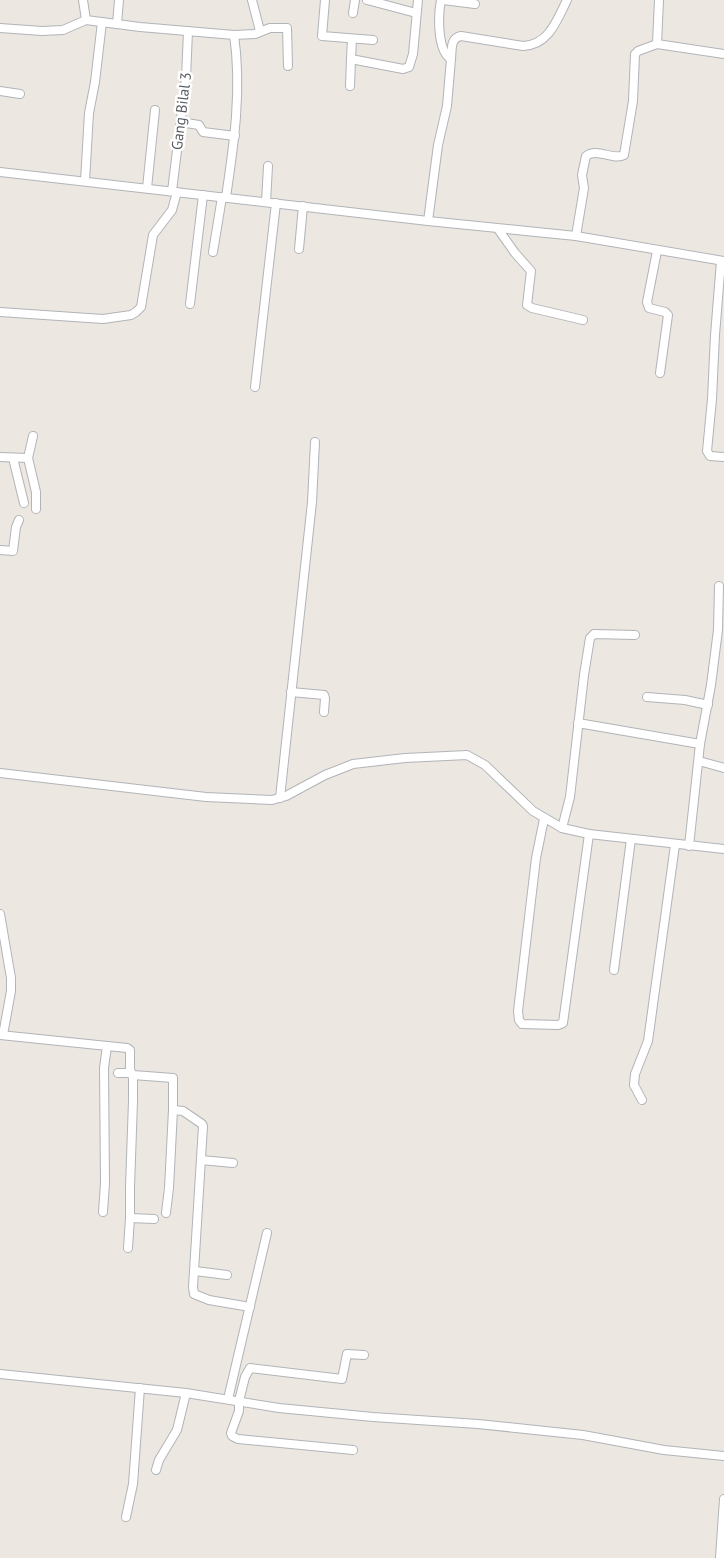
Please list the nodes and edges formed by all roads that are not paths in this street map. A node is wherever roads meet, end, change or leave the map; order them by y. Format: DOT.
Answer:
graph roads {
  1 [pos="83,0"];
  2 [pos="119,0"];
  3 [pos="252,0"];
  4 [pos="325,0"];
  5 [pos="355,0"];
  6 [pos="367,0"];
  7 [pos="418,0"];
  8 [pos="442,0"];
  9 [pos="567,0"];
  10 [pos="659,0"];
  11 [pos="475,4"];
  12 [pos="353,13"];
  13 [pos="416,13"];
  14 [pos="86,20"];
  15 [pos="102,22"];
  16 [pos="117,24"];
  17 [pos="0,28"];
  18 [pos="188,32"];
  19 [pos="258,32"];
  20 [pos="234,35"];
  21 [pos="352,39"];
  22 [pos="373,40"];
  23 [pos="657,44"];
  24 [pos="724,54"];
  25 [pos="351,59"];
  26 [pos="451,59"];
  27 [pos="288,66"];
  28 [pos="350,86"];
  29 [pos="0,92"];
  30 [pos="20,94"];
  31 [pos="155,110"];
  32 [pos="180,122"];
  33 [pos="235,136"];
  34 [pos="268,166"];
  35 [pos="0,172"];
  36 [pos="85,181"];
  37 [pos="147,188"];
  38 [pos="174,191"];
  39 [pos="203,195"];
  40 [pos="224,197"];
  41 [pos="266,202"];
  42 [pos="276,203"];
  43 [pos="303,206"];
  44 [pos="428,222"];
  45 [pos="498,229"];
  46 [pos="576,236"];
  47 [pos="299,250"];
  48 [pos="657,251"];
  49 [pos="213,252"];
  50 [pos="723,261"];
  51 [pos="190,304"];
  52 [pos="0,312"];
  53 [pos="583,320"];
  54 [pos="660,373"];
  55 [pos="255,388"];
  56 [pos="33,436"];
  57 [pos="315,442"];
  58 [pos="0,457"];
  59 [pos="724,457"];
  60 [pos="13,458"];
  61 [pos="28,458"];
  62 [pos="36,492"];
  63 [pos="21,493"];
  64 [pos="24,503"];
  65 [pos="36,509"];
  66 [pos="20,520"];
  67 [pos="0,550"];
  68 [pos="719,586"];
  69 [pos="635,635"];
  70 [pos="291,692"];
  71 [pos="647,696"];
  72 [pos="708,705"];
  73 [pos="324,712"];
  74 [pos="578,723"];
  75 [pos="700,744"];
  76 [pos="699,761"];
  77 [pos="724,768"];
  78 [pos="0,774"];
  79 [pos="280,798"];
  80 [pos="544,819"];
  81 [pos="562,828"];
  82 [pos="589,834"];
  83 [pos="631,839"];
  84 [pos="674,844"];
  85 [pos="689,846"];
  86 [pos="724,849"];
  87 [pos="0,914"];
  88 [pos="614,970"];
  89 [pos="2,1035"];
  90 [pos="107,1046"];
  91 [pos="118,1073"];
  92 [pos="132,1074"];
  93 [pos="642,1100"];
  94 [pos="173,1110"];
  95 [pos="201,1160"];
  96 [pos="234,1163"];
  97 [pos="103,1212"];
  98 [pos="166,1213"];
  99 [pos="130,1218"];
  100 [pos="154,1219"];
  101 [pos="267,1233"];
  102 [pos="128,1248"];
  103 [pos="195,1271"];
  104 [pos="228,1275"];
  105 [pos="250,1306"];
  106 [pos="364,1355"];
  107 [pos="0,1374"];
  108 [pos="140,1388"];
  109 [pos="186,1393"];
  110 [pos="228,1399"];
  111 [pos="239,1401"];
  112 [pos="353,1450"];
  113 [pos="724,1456"];
  114 [pos="156,1470"];
  115 [pos="724,1499"];
  116 [pos="126,1517"];
  117 [pos="720,1558"];
  1 -- 14 [label="street"];
  2 -- 16 [label="street"];
  3 -- 19 [label="street"];
  4 -- 21 [label="street"];
  5 -- 12 [label="street"];
  6 -- 13 [label="street"];
  7 -- 13 [label="street"];
  8 -- 11 [label="street"];
  8 -- 26 [label="street"];
  9 -- 26 [label="street"];
  10 -- 23 [label="street"];
  13 -- 25 [label="street"];
  14 -- 15 [label="street"];
  14 -- 17 [label="street"];
  15 -- 16 [label="street"];
  15 -- 36 [label="street"];
  16 -- 18 [label="street"];
  18 -- 20 [label="street"];
  18 -- 32 [label="street, Gang Bilal 3"];
  19 -- 20 [label="street"];
  19 -- 27 [label="street"];
  20 -- 33 [label="street"];
  21 -- 22 [label="street"];
  21 -- 25 [label="street"];
  23 -- 24 [label="street"];
  23 -- 46 [label="street"];
  25 -- 28 [label="street"];
  26 -- 44 [label="street"];
  29 -- 30 [label="street"];
  31 -- 37 [label="street"];
  32 -- 33 [label="street"];
  32 -- 38 [label="street, Gang Bilal 3"];
  33 -- 40 [label="street"];
  34 -- 41 [label="street"];
  35 -- 36 [label="street"];
  36 -- 37 [label="street"];
  37 -- 38 [label="street"];
  38 -- 39 [label="street"];
  38 -- 52 [label="street, Gang Bilal 3"];
  39 -- 40 [label="street"];
  39 -- 51 [label="street"];
  40 -- 41 [label="street"];
  40 -- 49 [label="street"];
  41 -- 42 [label="street"];
  42 -- 43 [label="street"];
  42 -- 55 [label="street"];
  43 -- 44 [label="street"];
  43 -- 47 [label="street"];
  44 -- 45 [label="street"];
  45 -- 46 [label="street"];
  45 -- 53 [label="street"];
  46 -- 48 [label="street"];
  48 -- 50 [label="street"];
  48 -- 54 [label="street"];
  50 -- 59 [label="street"];
  56 -- 61 [label="street"];
  57 -- 70 [label="street"];
  58 -- 60 [label="street"];
  60 -- 61 [label="street"];
  60 -- 63 [label="street"];
  61 -- 62 [label="street"];
  62 -- 63 [label="street"];
  62 -- 65 [label="street"];
  63 -- 64 [label="street"];
  66 -- 67 [label="street"];
  68 -- 72 [label="street"];
  69 -- 74 [label="street"];
  70 -- 73 [label="street"];
  70 -- 79 [label="street"];
  71 -- 72 [label="street"];
  72 -- 75 [label="street"];
  74 -- 75 [label="street"];
  74 -- 81 [label="street"];
  75 -- 76 [label="street"];
  76 -- 77 [label="street"];
  76 -- 85 [label="street"];
  78 -- 79 [label="street"];
  79 -- 80 [label="street"];
  80 -- 81 [label="street"];
  80 -- 82 [label="street"];
  81 -- 82 [label="street"];
  82 -- 83 [label="street"];
  83 -- 84 [label="street"];
  83 -- 88 [label="street"];
  84 -- 85 [label="street"];
  84 -- 93 [label="street"];
  85 -- 86 [label="street"];
  87 -- 89 [label="street"];
  89 -- 90 [label="street"];
  90 -- 92 [label="street"];
  90 -- 97 [label="street"];
  91 -- 92 [label="street"];
  92 -- 94 [label="street"];
  92 -- 99 [label="street"];
  94 -- 95 [label="street"];
  94 -- 98 [label="street"];
  95 -- 96 [label="street"];
  95 -- 103 [label="street"];
  99 -- 100 [label="street"];
  99 -- 102 [label="street"];
  101 -- 105 [label="street"];
  103 -- 104 [label="street"];
  103 -- 105 [label="street"];
  105 -- 110 [label="street"];
  106 -- 111 [label="street"];
  107 -- 108 [label="street"];
  108 -- 109 [label="street"];
  108 -- 116 [label="street"];
  109 -- 110 [label="street"];
  109 -- 114 [label="street"];
  110 -- 111 [label="street"];
  111 -- 112 [label="street"];
  111 -- 113 [label="street"];
  115 -- 117 [label="street"];
}
